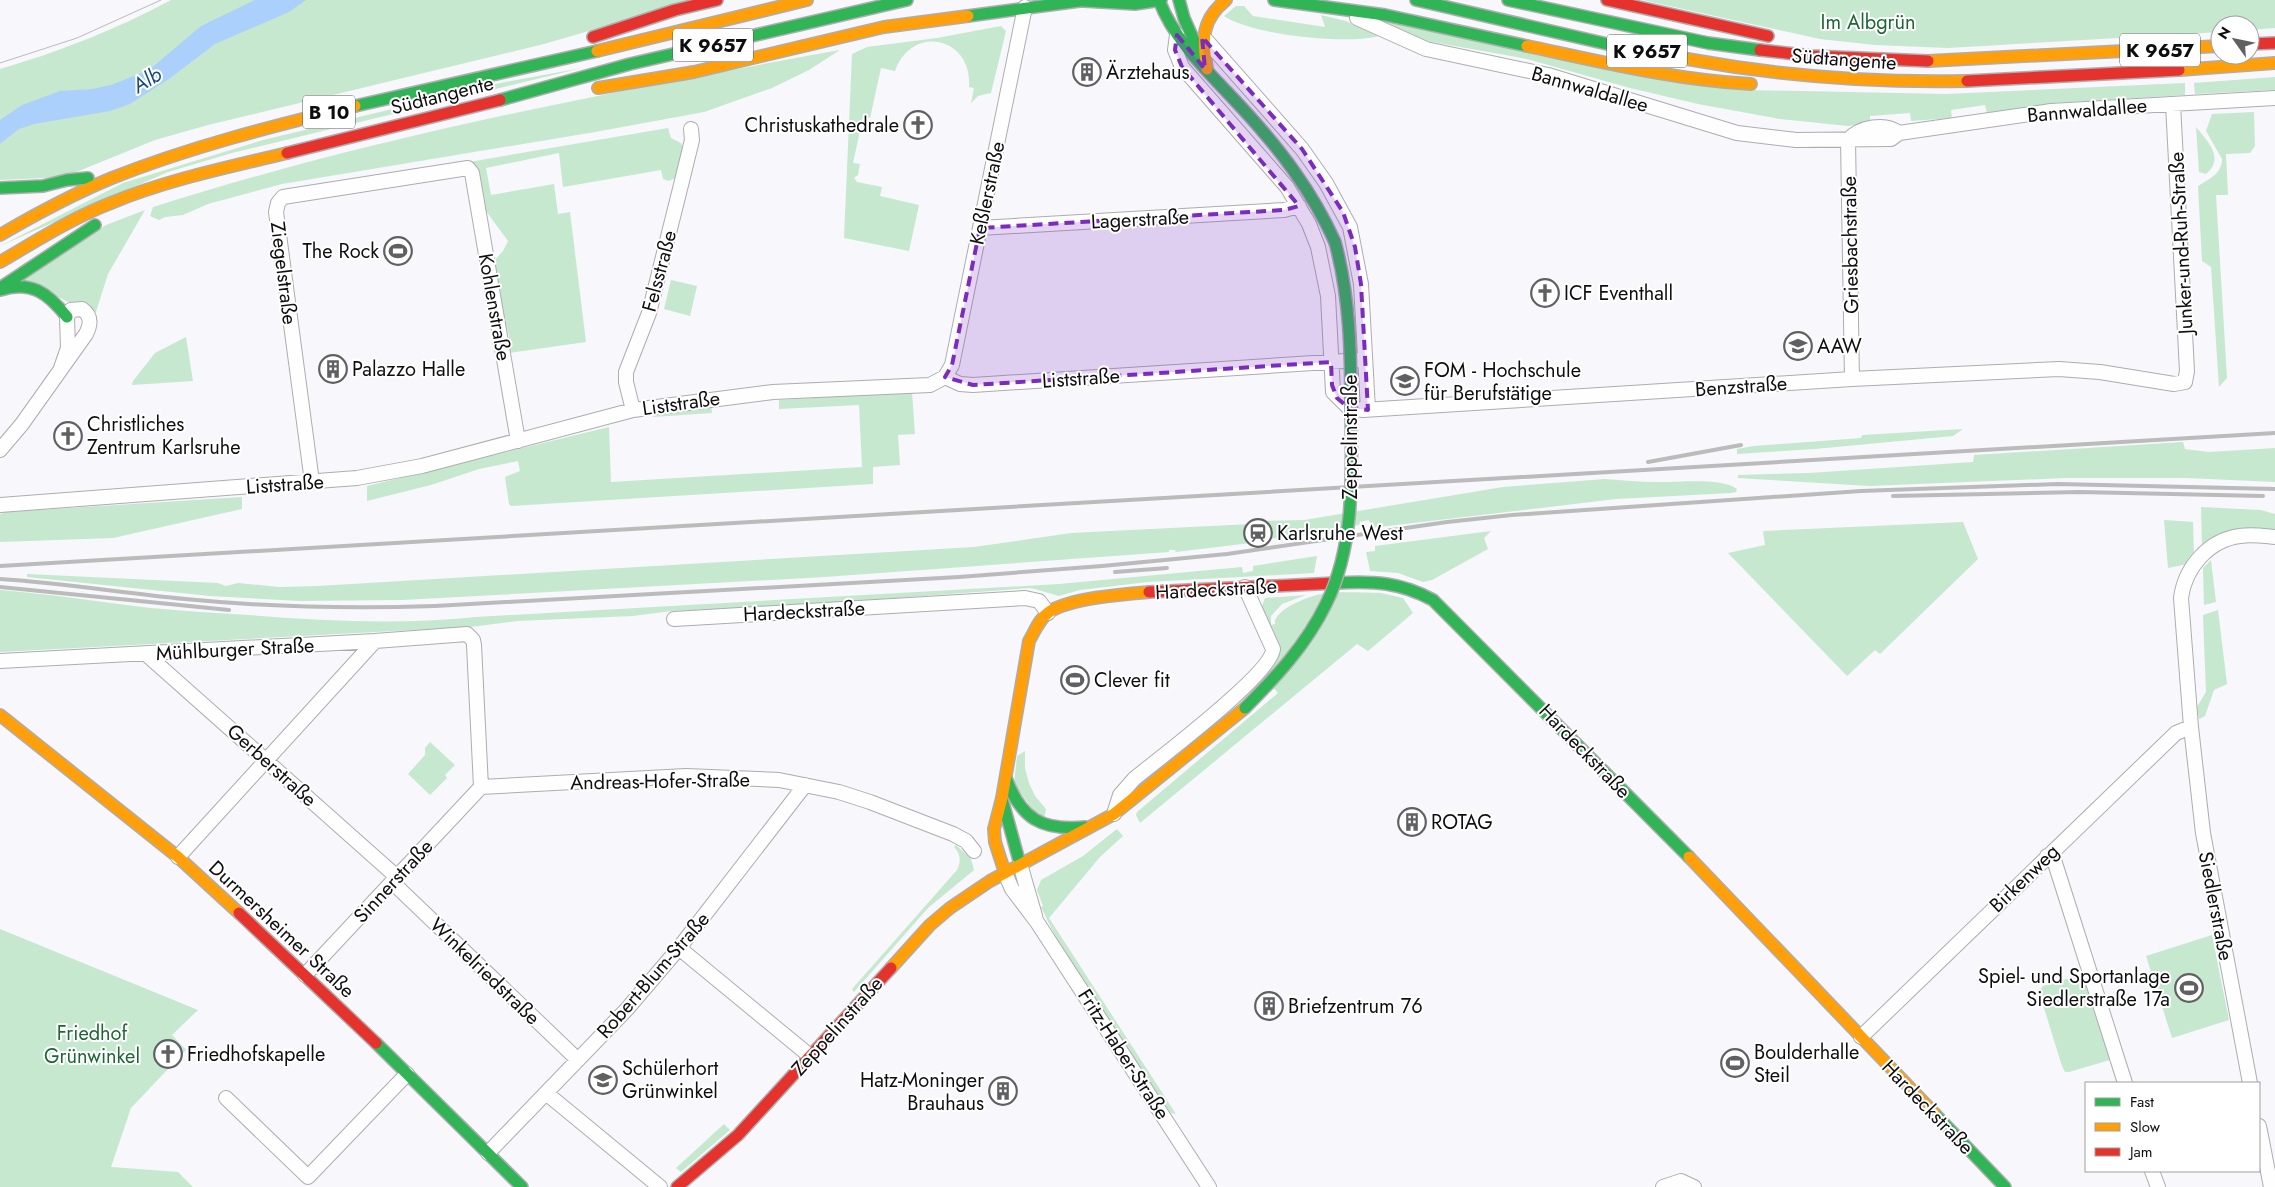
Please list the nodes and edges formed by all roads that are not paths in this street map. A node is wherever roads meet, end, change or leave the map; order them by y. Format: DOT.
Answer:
graph roads {
  1 [pos="717,0"];
  2 [pos="807,0"];
  3 [pos="907,0"];
  4 [pos="1085,0"];
  5 [pos="1160,0"];
  6 [pos="1180,0"];
  7 [pos="1226,0"];
  8 [pos="1274,0"];
  9 [pos="1416,0"];
  10 [pos="1508,0"];
  11 [pos="1607,0"];
  12 [pos="1026,4"];
  13 [pos="1338,10"];
  14 [pos="1176,35"];
  15 [pos="1197,35"];
  16 [pos="1778,38"];
  17 [pos="1797,42"];
  18 [pos="2275,43"];
  19 [pos="2260,44"];
  20 [pos="2210,47"];
  21 [pos="1812,56"];
  22 [pos="548,62"];
  23 [pos="2275,63"];
  24 [pos="1208,69"];
  25 [pos="1844,79"];
  26 [pos="1761,85"];
  27 [pos="1795,86"];
  28 [pos="588,90"];
  29 [pos="536,91"];
  30 [pos="569,93"];
  31 [pos="2275,98"];
  32 [pos="2173,104"];
  33 [pos="691,129"];
  34 [pos="1848,140"];
  35 [pos="472,172"];
  36 [pos="115,176"];
  37 [pos="4,188"];
  38 [pos="139,193"];
  39 [pos="1299,206"];
  40 [pos="980,228"];
  41 [pos="0,235"];
  42 [pos="0,262"];
  43 [pos="0,289"];
  44 [pos="67,317"];
  45 [pos="1366,359"];
  46 [pos="1331,362"];
  47 [pos="61,368"];
  48 [pos="945,377"];
  49 [pos="1852,379"];
  50 [pos="2185,382"];
  51 [pos="633,410"];
  52 [pos="1368,410"];
  53 [pos="518,441"];
  54 [pos="0,450"];
  55 [pos="312,482"];
  56 [pos="0,505"];
  57 [pos="2275,537"];
  58 [pos="1245,587"];
  59 [pos="1048,613"];
  60 [pos="674,619"];
  61 [pos="375,642"];
  62 [pos="146,654"];
  63 [pos="0,661"];
  64 [pos="0,715"];
  65 [pos="2191,727"];
  66 [pos="267,760"];
  67 [pos="1005,774"];
  68 [pos="805,785"];
  69 [pos="482,787"];
  70 [pos="1002,798"];
  71 [pos="1114,814"];
  72 [pos="1094,826"];
  73 [pos="974,851"];
  74 [pos="2047,856"];
  75 [pos="178,857"];
  76 [pos="1020,864"];
  77 [pos="1005,873"];
  78 [pos="394,880"];
  79 [pos="1036,922"];
  80 [pos="679,948"];
  81 [pos="305,975"];
  82 [pos="1861,1037"];
  83 [pos="810,1056"];
  84 [pos="578,1060"];
  85 [pos="407,1074"];
  86 [pos="2125,1082"];
  87 [pos="2250,1082"];
  88 [pos="546,1093"];
  89 [pos="226,1098"];
  90 [pos="2260,1131"];
  91 [pos="488,1153"];
  92 [pos="2152,1172"];
  93 [pos="522,1187"];
  94 [pos="660,1187"];
  95 [pos="677,1187"];
  96 [pos="1209,1187"];
  97 [pos="1664,1187"];
  98 [pos="1694,1187"];
  99 [pos="2006,1187"];
  100 [pos="2158,1187"];
  101 [pos="2271,1187"];
  1 -- 22 [label="main road, B 10"];
  2 -- 22 [label="main road, Südtangente / K 9657"];
  3 -- 29 [label="main road, Südtangente / K 9657"];
  4 -- 5 [label="main road"];
  4 -- 12 [label="main road"];
  5 -- 14 [label="main road, Zeppelinstraße"];
  6 -- 15 [label="main road, Zeppelinstraße"];
  7 -- 15 [label="main road"];
  8 -- 13 [label="main road"];
  9 -- 25 [label="main road, Südtangente / K 9657"];
  10 -- 21 [label="main road, Südtangente / K 9657"];
  11 -- 16 [label="main road"];
  12 -- 28 [label="main road"];
  12 -- 40 [label="street, Keßlerstraße"];
  13 -- 26 [label="main road"];
  13 -- 34 [label="street, Bannwaldallee"];
  14 -- 24 [label="main road, Zeppelinstraße"];
  14 -- 39 [label="street, Zeppelinstraße"];
  15 -- 24 [label="main road"];
  15 -- 45 [label="street, Zeppelinstraße"];
  17 -- 21 [label="main road"];
  18 -- 19 [label="main road"];
  20 -- 21 [label="main road, Südtangente / K 9657"];
  22 -- 36 [label="main road, Südtangente / B 10"];
  23 -- 25 [label="main road, Südtangente / K 9657"];
  24 -- 71 [label="main road, Zeppelinstraße, bridge"];
  25 -- 27 [label="main road"];
  29 -- 30 [label="main road, B 10"];
  29 -- 38 [label="main road, Südtangente / B 10"];
  31 -- 32 [label="street, Bannwaldallee"];
  32 -- 34 [label="street, Bannwaldallee"];
  32 -- 50 [label="street, Junker-und-Ruh-Straße"];
  33 -- 51 [label="street, Felsstraße"];
  34 -- 49 [label="street, Griesbachstraße"];
  35 -- 53 [label="street, Kohlenstraße"];
  35 -- 55 [label="street, Ziegelstraße"];
  36 -- 37 [label="main road"];
  36 -- 41 [label="main road, Südtangente / B 10"];
  38 -- 42 [label="main road, Südtangente / B 10"];
  38 -- 43 [label="main road"];
  39 -- 40 [label="street, Lagerstraße"];
  39 -- 46 [label="street, Zeppelinstraße"];
  40 -- 48 [label="street, Keßlerstraße"];
  43 -- 44 [label="main road"];
  44 -- 47 [label="street"];
  44 -- 47 [label="street"];
  45 -- 46 [label="street, Liststraße"];
  45 -- 52 [label="street, Zeppelinstraße"];
  46 -- 48 [label="street, Liststraße"];
  46 -- 52 [label="street, Benzstraße"];
  47 -- 54 [label="street"];
  48 -- 51 [label="street, Liststraße"];
  49 -- 50 [label="street, Benzstraße"];
  49 -- 52 [label="street, Benzstraße"];
  51 -- 53 [label="street, Liststraße"];
  53 -- 55 [label="street, Liststraße"];
  55 -- 56 [label="street, Liststraße"];
  57 -- 65 [label="street, Siedlerstraße"];
  58 -- 59 [label="main road, Hardeckstraße"];
  58 -- 71 [label="street"];
  58 -- 82 [label="main road, Hardeckstraße"];
  59 -- 60 [label="street, Hardeckstraße"];
  59 -- 67 [label="main road, Hardeckstraße"];
  61 -- 62 [label="street, Mühlburger Straße"];
  61 -- 66 [label="street"];
  61 -- 69 [label="street, Mühlburger Straße"];
  62 -- 63 [label="street, Mühlburger Straße"];
  62 -- 66 [label="street, Gerberstraße"];
  64 -- 75 [label="main road, Durmersheimer Straße"];
  65 -- 74 [label="street, Birkenweg"];
  65 -- 87 [label="street, Siedlerstraße"];
  66 -- 75 [label="street"];
  66 -- 78 [label="street, Gerberstraße"];
  67 -- 70 [label="main road, Hardeckstraße"];
  67 -- 72 [label="main road"];
  68 -- 69 [label="street, Andreas-Hofer-Straße"];
  68 -- 73 [label="street, Andreas-Hofer-Straße"];
  68 -- 80 [label="street, Robert-Blum-Straße"];
  69 -- 78 [label="street, Sinnerstraße"];
  70 -- 76 [label="main road, Hardeckstraße"];
  70 -- 77 [label="main road, Hardeckstraße"];
  71 -- 72 [label="main road, Zeppelinstraße"];
  72 -- 76 [label="main road, Zeppelinstraße"];
  74 -- 82 [label="street, Birkenweg"];
  74 -- 86 [label="street"];
  75 -- 81 [label="main road, Durmersheimer Straße"];
  76 -- 77 [label="main road, Zeppelinstraße"];
  76 -- 79 [label="street, Fritz-Haber-Straße"];
  77 -- 79 [label="street, Fritz-Haber-Straße"];
  77 -- 83 [label="main road, Zeppelinstraße"];
  78 -- 81 [label="street, Sinnerstraße"];
  78 -- 84 [label="street, Winkelriedstraße"];
  79 -- 96 [label="street, Fritz-Haber-Straße"];
  80 -- 83 [label="street"];
  80 -- 84 [label="street, Robert-Blum-Straße"];
  81 -- 85 [label="main road, Durmersheimer Straße"];
  82 -- 99 [label="main road, Hardeckstraße"];
  83 -- 95 [label="main road, Zeppelinstraße"];
  84 -- 88 [label="street, Robert-Blum-Straße"];
  85 -- 89 [label="street"];
  85 -- 91 [label="main road, Durmersheimer Straße"];
  88 -- 91 [label="street, Robert-Blum-Straße"];
  88 -- 94 [label="street"];
  90 -- 101 [label="street"];
  91 -- 93 [label="main road, Durmersheimer Straße"];
  92 -- 100 [label="street"];
  97 -- 98 [label="street"];
}
